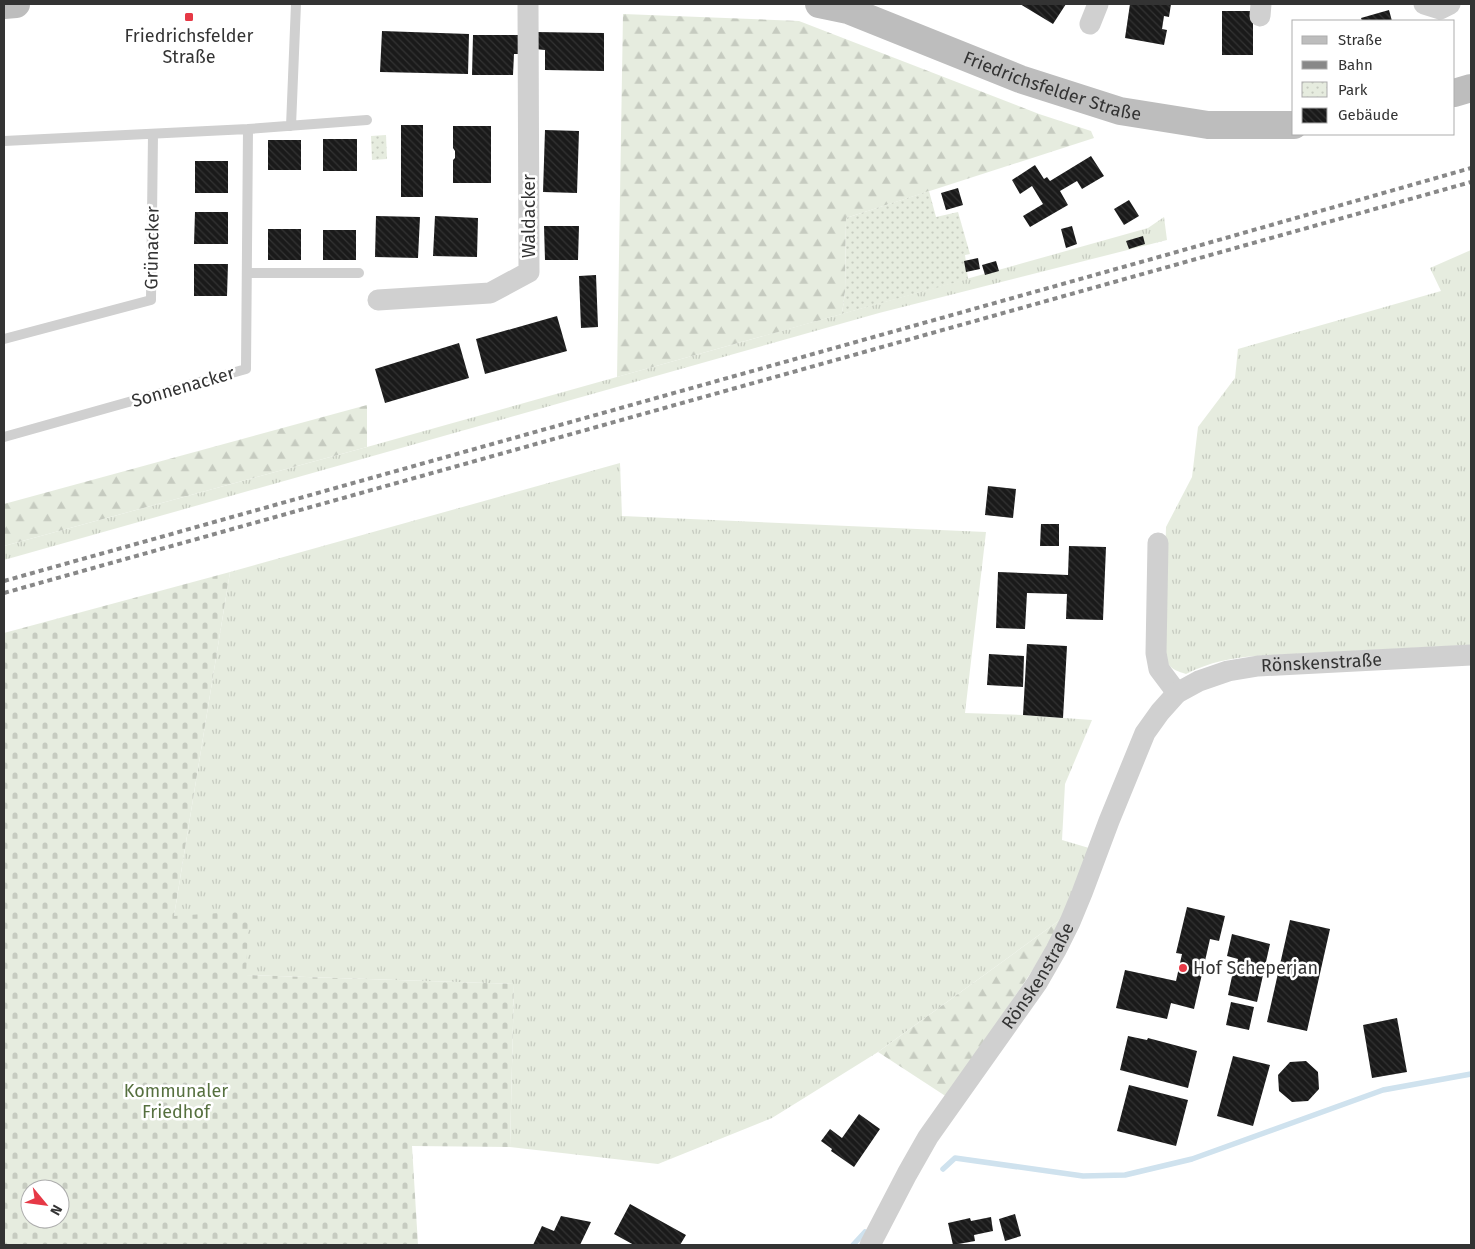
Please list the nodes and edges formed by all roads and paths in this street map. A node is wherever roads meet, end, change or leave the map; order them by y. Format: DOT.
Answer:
graph roads {
  1 [pos="16,4"];
  2 [pos="296,4"];
  3 [pos="528,4"];
  4 [pos="819,4"];
  5 [pos="1098,4"];
  6 [pos="1424,4"];
  7 [pos="1450,4"];
  8 [pos="4,5"];
  9 [pos="849,7"];
  10 [pos="1090,24"];
  11 [pos="1471,88"];
  12 [pos="1455,93"];
  13 [pos="367,120"];
  14 [pos="1292,124"];
  15 [pos="290,126"];
  16 [pos="248,129"];
  17 [pos="153,134"];
  18 [pos="4,141"];
  19 [pos="247,273"];
  20 [pos="358,273"];
  21 [pos="378,300"];
  22 [pos="4,339"];
  23 [pos="4,437"];
  24 [pos="1158,543"];
  25 [pos="1471,655"];
  26 [pos="1177,693"];
  27 [pos="870,1245"];
  1 -- 8 [label="main road"];
  2 -- 15 [label="lane"];
  3 -- 21 [label="street, Waldacker"];
  4 -- 9 [label="main road, Friedrichsfelder Straße"];
  5 -- 10 [label="street"];
  6 -- 7 [label="street"];
  9 -- 14 [label="main road, Friedrichsfelder Straße"];
  11 -- 12 [label="main road"];
  13 -- 15 [label="lane"];
  15 -- 16 [label="lane"];
  16 -- 17 [label="lane"];
  16 -- 19 [label="lane, Sonnenacker"];
  17 -- 18 [label="lane"];
  17 -- 22 [label="lane, Grünacker"];
  19 -- 20 [label="lane"];
  19 -- 23 [label="lane, Sonnenacker"];
  24 -- 26 [label="street"];
  25 -- 26 [label="street, Rönskenstraße"];
  26 -- 27 [label="street, Rönskenstraße"];
}
